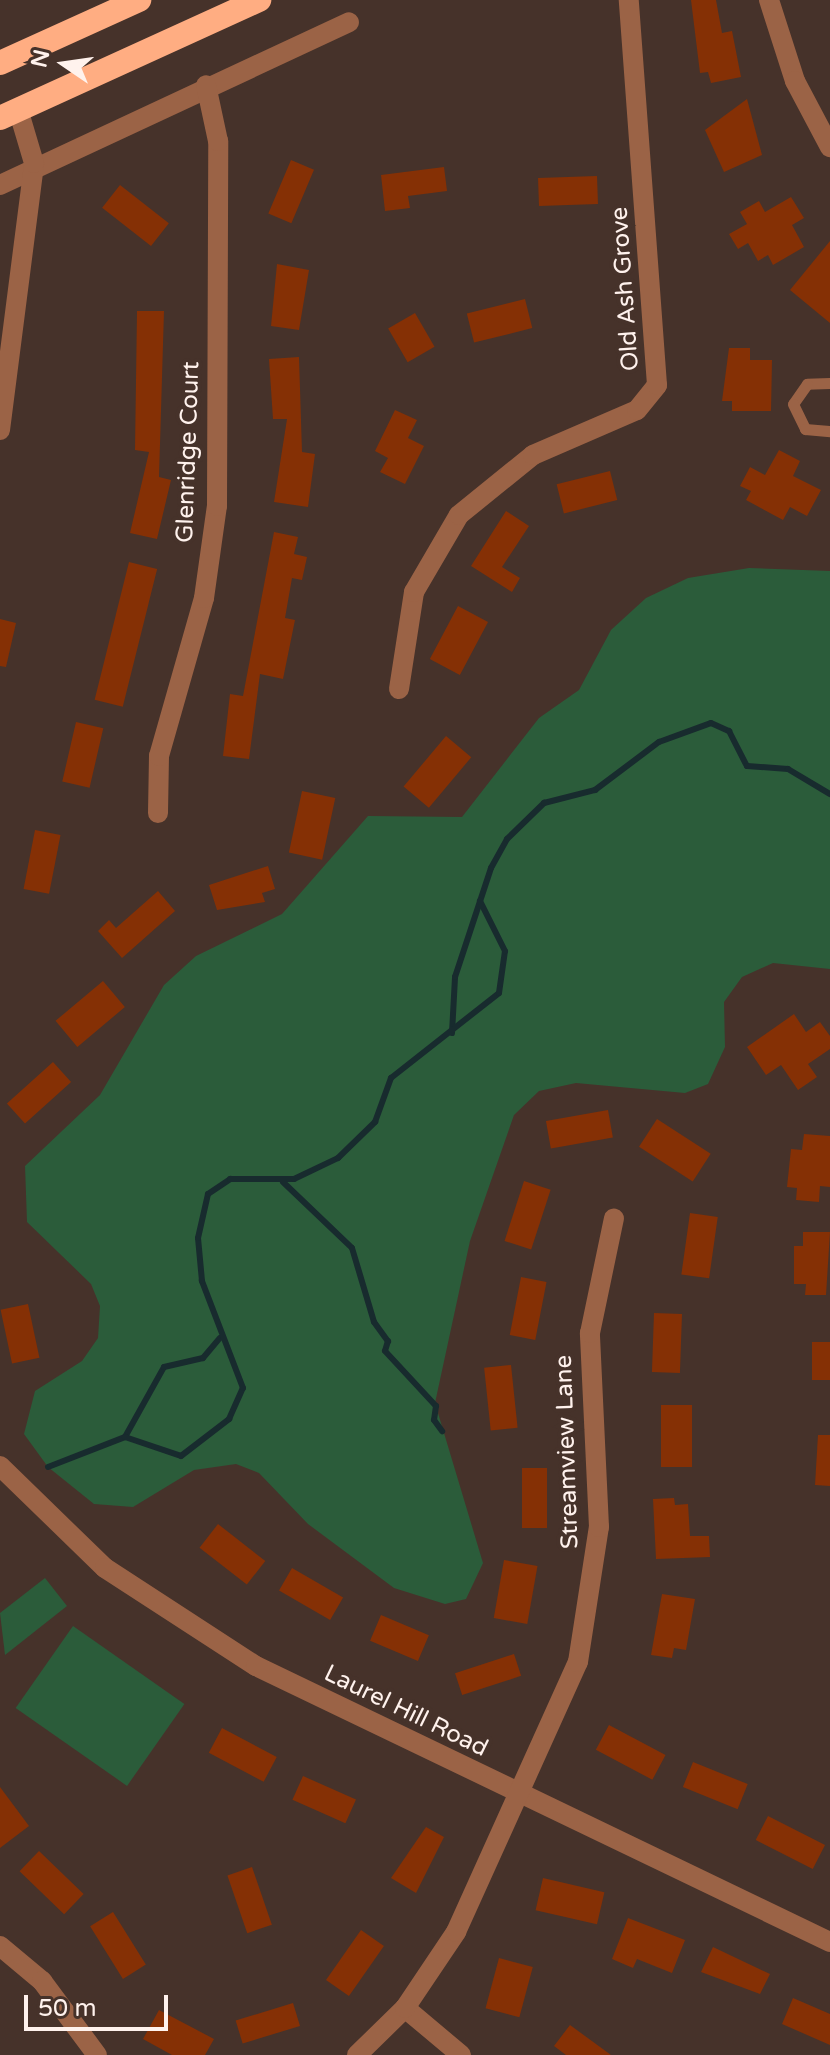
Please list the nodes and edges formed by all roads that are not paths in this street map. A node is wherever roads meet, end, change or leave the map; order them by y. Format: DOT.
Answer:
graph roads {
  1 [pos="139,0"];
  2 [pos="259,0"];
  3 [pos="629,0"];
  4 [pos="769,0"];
  5 [pos="349,22"];
  6 [pos="0,63"];
  7 [pos="206,85"];
  8 [pos="9,113"];
  9 [pos="830,147"];
  10 [pos="34,163"];
  11 [pos="0,185"];
  12 [pos="828,379"];
  13 [pos="0,430"];
  14 [pos="830,431"];
  15 [pos="399,689"];
  16 [pos="158,813"];
  17 [pos="614,1218"];
  18 [pos="0,1466"];
  19 [pos="521,1795"];
  20 [pos="830,1942"];
  21 [pos="0,1946"];
  22 [pos="405,2008"];
  23 [pos="97,2055"];
  24 [pos="357,2055"];
  25 [pos="461,2055"];
  1 -- 6 [label="highway"];
  2 -- 8 [label="highway"];
  3 -- 15 [label="street, Old Ash Grove"];
  4 -- 9 [label="street"];
  5 -- 7 [label="street"];
  7 -- 10 [label="street"];
  7 -- 16 [label="street, Glenridge Court"];
  8 -- 10 [label="street"];
  10 -- 11 [label="street"];
  10 -- 13 [label="street"];
  12 -- 14 [label="lane"];
  17 -- 19 [label="street, Streamview Lane"];
  18 -- 19 [label="street, Laurel Hill Road"];
  19 -- 20 [label="street, Laurel Hill Road"];
  19 -- 22 [label="street, Streamview Lane"];
  21 -- 23 [label="street"];
  22 -- 24 [label="street, Streamview Lane"];
  22 -- 25 [label="street"];
}
